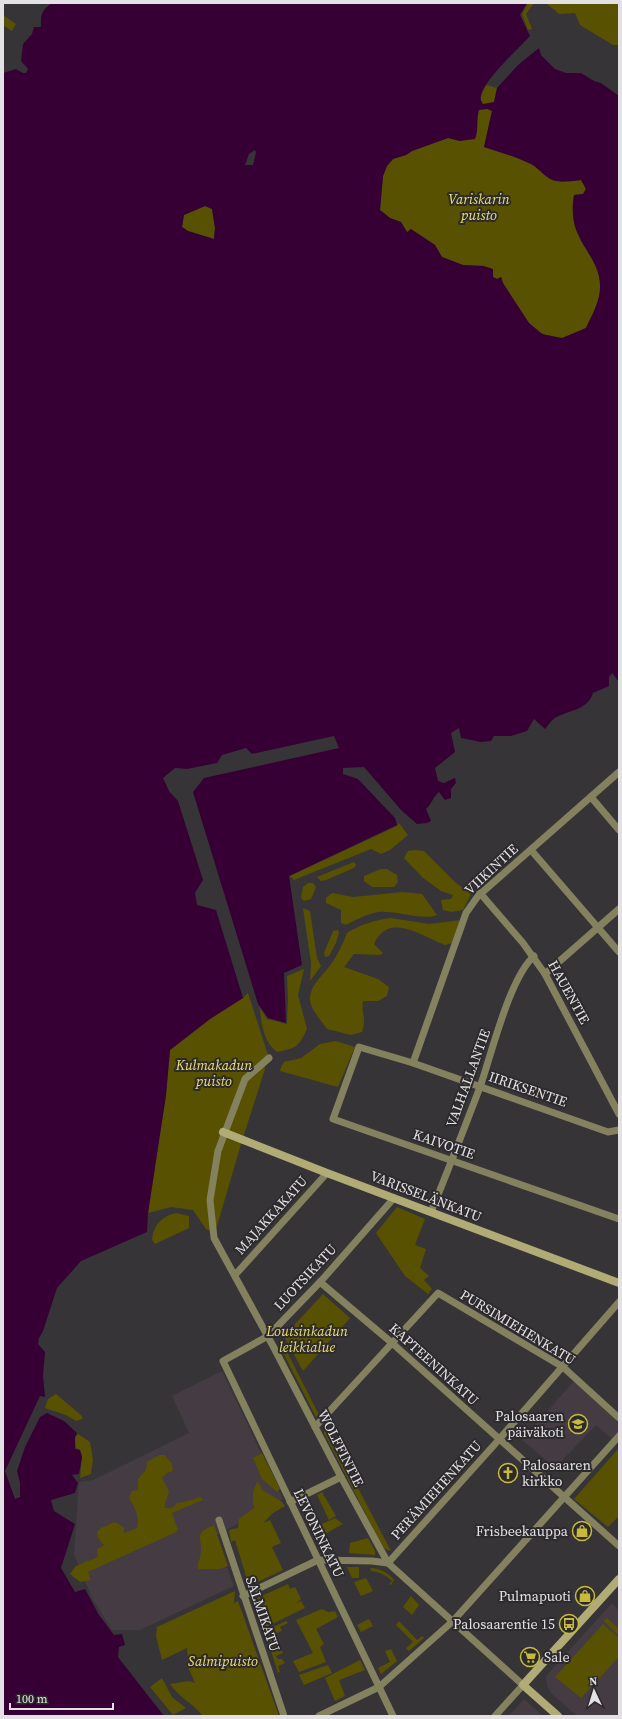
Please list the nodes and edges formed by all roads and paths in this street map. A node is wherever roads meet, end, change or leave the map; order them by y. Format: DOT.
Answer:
graph roads {
  1 [pos="619,772"];
  2 [pos="591,797"];
  3 [pos="619,830"];
  4 [pos="531,850"];
  5 [pos="480,894"];
  6 [pos="619,909"];
  7 [pos="598,928"];
  8 [pos="619,952"];
  9 [pos="534,956"];
  10 [pos="545,974"];
  11 [pos="359,1047"];
  12 [pos="269,1058"];
  13 [pos="413,1063"];
  14 [pos="480,1087"];
  15 [pos="619,1114"];
  16 [pos="619,1130"];
  17 [pos="223,1132"];
  18 [pos="452,1160"];
  19 [pos="327,1173"];
  20 [pos="394,1198"];
  21 [pos="431,1212"];
  22 [pos="619,1219"];
  23 [pos="235,1275"];
  24 [pos="320,1282"];
  25 [pos="619,1283"];
  26 [pos="619,1302"];
  27 [pos="268,1336"];
  28 [pos="392,1343"];
  29 [pos="223,1361"];
  30 [pos="563,1367"];
  31 [pos="619,1418"];
  32 [pos="315,1427"];
  33 [pos="619,1436"];
  34 [pos="499,1440"];
  35 [pos="341,1478"];
  36 [pos="564,1498"];
  37 [pos="290,1502"];
  38 [pos="219,1520"];
  39 [pos="619,1546"];
  40 [pos="318,1560"];
  41 [pos="388,1563"];
  42 [pos="619,1579"];
  43 [pos="243,1596"];
  44 [pos="453,1621"];
  45 [pos="523,1685"];
  46 [pos="379,1687"];
  47 [pos="284,1716"];
  48 [pos="319,1716"];
  49 [pos="393,1716"];
  50 [pos="495,1716"];
  51 [pos="558,1716"];
  1 -- 2 [label="street, VIIKINTIE"];
  2 -- 3 [label="street"];
  2 -- 4 [label="street, VIIKINTIE"];
  4 -- 5 [label="street, VIIKINTIE"];
  4 -- 7 [label="street"];
  5 -- 9 [label="street, HAUENTIE"];
  5 -- 13 [label="street, VIIKINTIE"];
  6 -- 7 [label="street"];
  7 -- 8 [label="street"];
  7 -- 10 [label="street"];
  9 -- 10 [label="street, HAUENTIE"];
  9 -- 14 [label="street, VALHALLANTIE"];
  10 -- 15 [label="street, HAUENTIE"];
  11 -- 13 [label="street, IIRIKSENTIE"];
  11 -- 18 [label="street, KAIVOTIE"];
  12 -- 17 [label="street, WOLFFINTIE"];
  13 -- 14 [label="street, IIRIKSENTIE"];
  14 -- 16 [label="street, IIRIKSENTIE"];
  14 -- 18 [label="street, VALHALLANTIE"];
  17 -- 19 [label="street, VARISSELÄNKATU"];
  17 -- 23 [label="street, WOLFFINTIE"];
  18 -- 21 [label="street, VALHALLANTIE"];
  18 -- 22 [label="street, KAIVOTIE"];
  19 -- 20 [label="street, VARISSELÄNKATU"];
  19 -- 23 [label="street, MAJAKKAKATU"];
  20 -- 21 [label="street, VARISSELÄNKATU"];
  20 -- 24 [label="street, LUOTSIKATU"];
  21 -- 25 [label="street, VARISSELÄNKATU"];
  23 -- 27 [label="street, WOLFFINTIE"];
  24 -- 27 [label="street, LUOTSIKATU"];
  24 -- 28 [label="street, KAPTEENINKATU"];
  26 -- 30 [label="street, PERÄMIEHENKATU"];
  27 -- 29 [label="street, LUOTSIKATU"];
  27 -- 32 [label="street, WOLFFINTIE"];
  28 -- 30 [label="street, PURSIMIEHENKATU"];
  28 -- 32 [label="street"];
  28 -- 34 [label="street, KAPTEENINKATU"];
  29 -- 37 [label="street, LEVONINKATU"];
  30 -- 31 [label="street, PURSIMIEHENKATU"];
  30 -- 34 [label="street, PERÄMIEHENKATU"];
  32 -- 35 [label="street, WOLFFINTIE"];
  33 -- 36 [label="street"];
  34 -- 36 [label="street, KAPTEENINKATU"];
  34 -- 41 [label="street, PERÄMIEHENKATU"];
  35 -- 37 [label="street"];
  35 -- 41 [label="street, WOLFFINTIE"];
  36 -- 39 [label="street, KAPTEENINKATU"];
  36 -- 44 [label="street"];
  37 -- 40 [label="street, LEVONINKATU"];
  38 -- 43 [label="street, SALMIKATU"];
  40 -- 41 [label="street"];
  40 -- 43 [label="street"];
  40 -- 46 [label="street, LEVONINKATU"];
  41 -- 44 [label="street, WOLFFINTIE"];
  42 -- 45 [label="street"];
  43 -- 47 [label="street, SALMIKATU"];
  44 -- 45 [label="street, WOLFFINTIE"];
  44 -- 46 [label="street"];
  45 -- 50 [label="street"];
  45 -- 51 [label="street, WOLFFINTIE"];
  46 -- 48 [label="street"];
  46 -- 49 [label="street, LEVONINKATU"];
}
